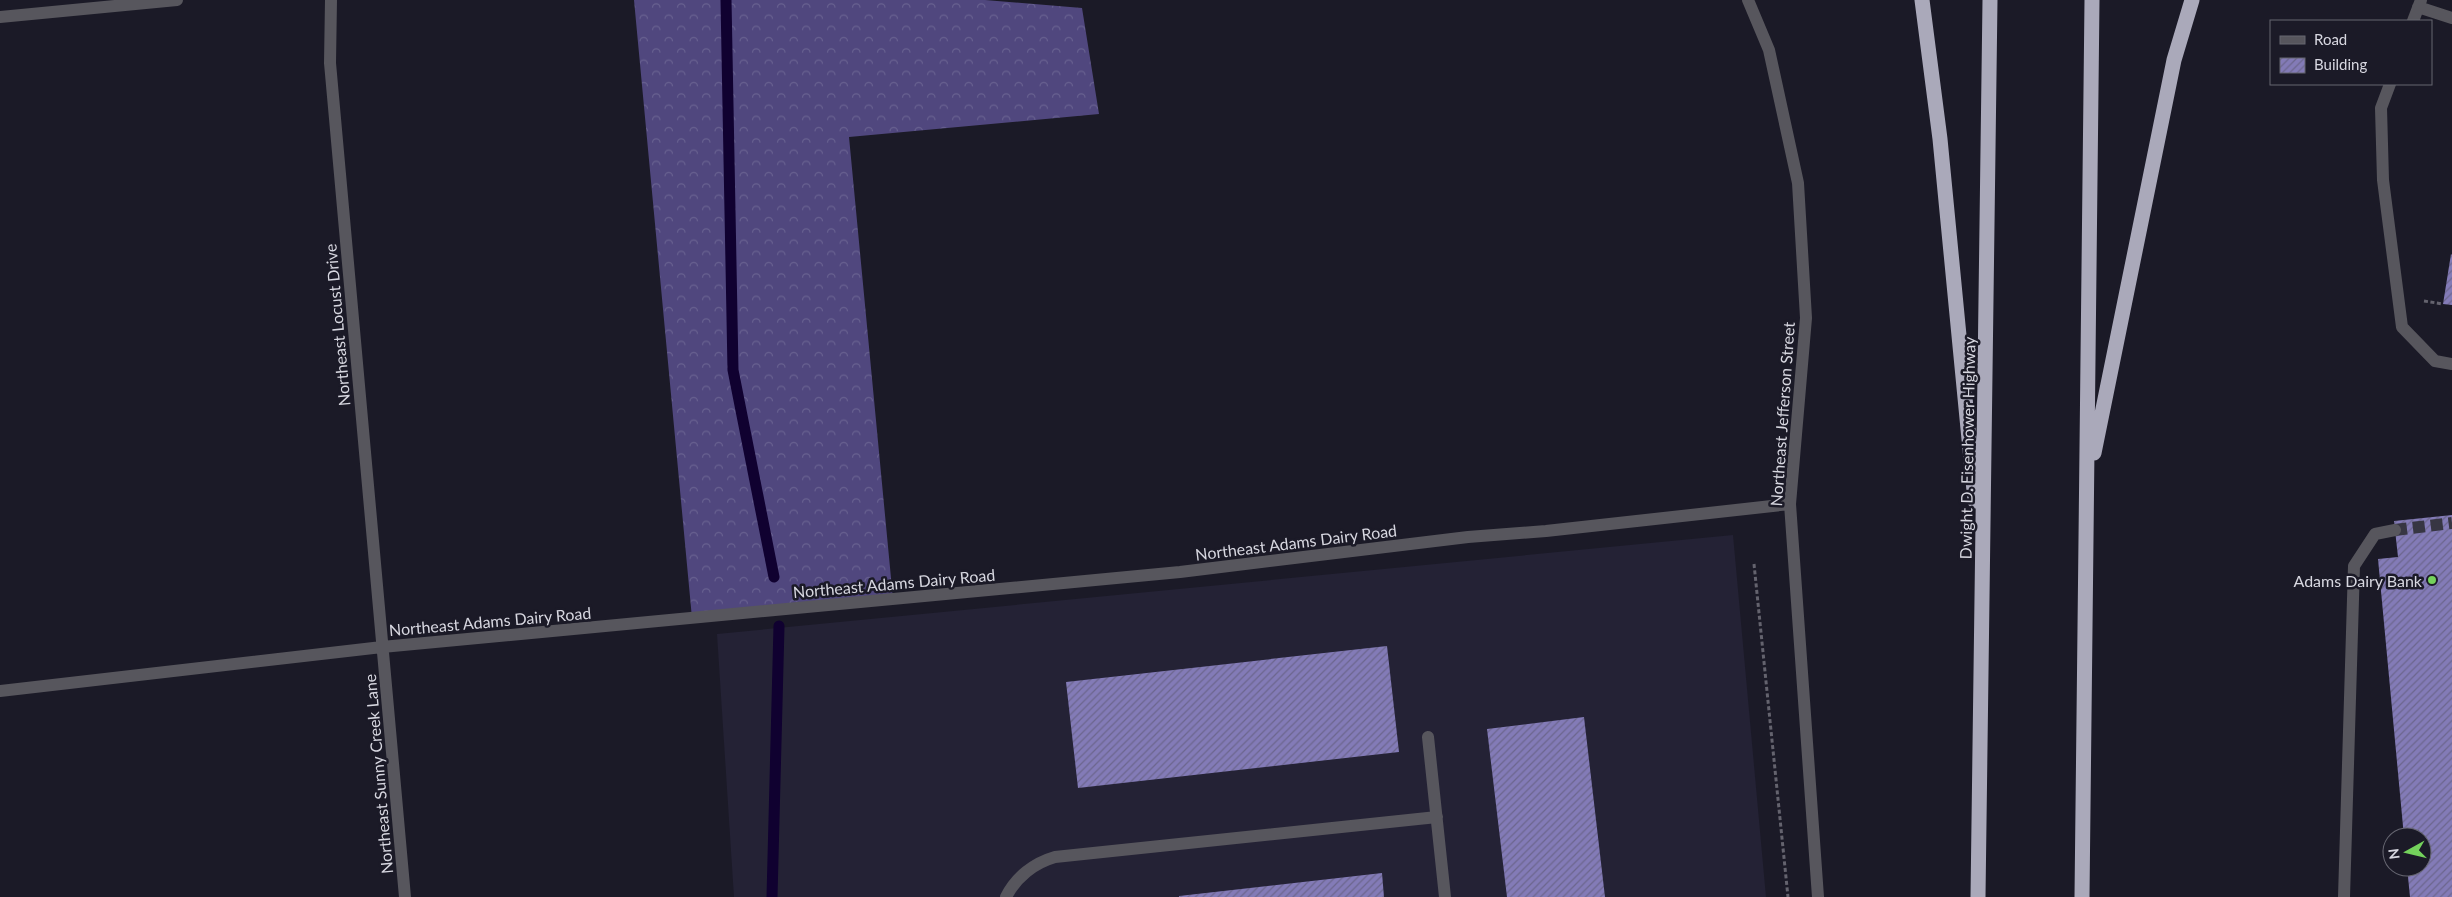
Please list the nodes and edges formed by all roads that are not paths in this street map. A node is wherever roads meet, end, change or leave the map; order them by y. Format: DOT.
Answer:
graph roads {
  1 [pos="177,0"];
  2 [pos="331,0"];
  3 [pos="1748,0"];
  4 [pos="1922,0"];
  5 [pos="1990,0"];
  6 [pos="2092,0"];
  7 [pos="2192,0"];
  8 [pos="2420,4"];
  9 [pos="0,17"];
  10 [pos="2452,18"];
  11 [pos="2413,20"];
  12 [pos="2390,85"];
  13 [pos="2452,364"];
  14 [pos="2086,488"];
  15 [pos="1790,504"];
  16 [pos="2395,530"];
  17 [pos="1982,578"];
  18 [pos="382,647"];
  19 [pos="0,691"];
  20 [pos="1428,737"];
  21 [pos="1437,817"];
  22 [pos="405,897"];
  23 [pos="1006,897"];
  24 [pos="1445,897"];
  25 [pos="1818,897"];
  26 [pos="1978,897"];
  27 [pos="2082,897"];
  28 [pos="2344,897"];
  1 -- 9 [label="street"];
  2 -- 18 [label="street, Northeast Locust Drive"];
  3 -- 15 [label="street, Northeast Jefferson Street"];
  4 -- 17 [label="highway"];
  5 -- 17 [label="highway, Dwight D. Eisenhower Highway"];
  6 -- 14 [label="highway"];
  7 -- 14 [label="highway"];
  8 -- 10 [label="street"];
  8 -- 11 [label="street"];
  12 -- 13 [label="street"];
  14 -- 27 [label="highway"];
  15 -- 18 [label="street, Northeast Adams Dairy Road"];
  15 -- 25 [label="street, Northeast Jefferson Street"];
  16 -- 28 [label="street"];
  17 -- 26 [label="highway, Dwight D. Eisenhower Highway"];
  18 -- 19 [label="street, Northeast Adams Dairy Road"];
  18 -- 22 [label="street, Northeast Sunny Creek Lane"];
  20 -- 21 [label="street"];
  21 -- 23 [label="street"];
  21 -- 24 [label="street"];
}
